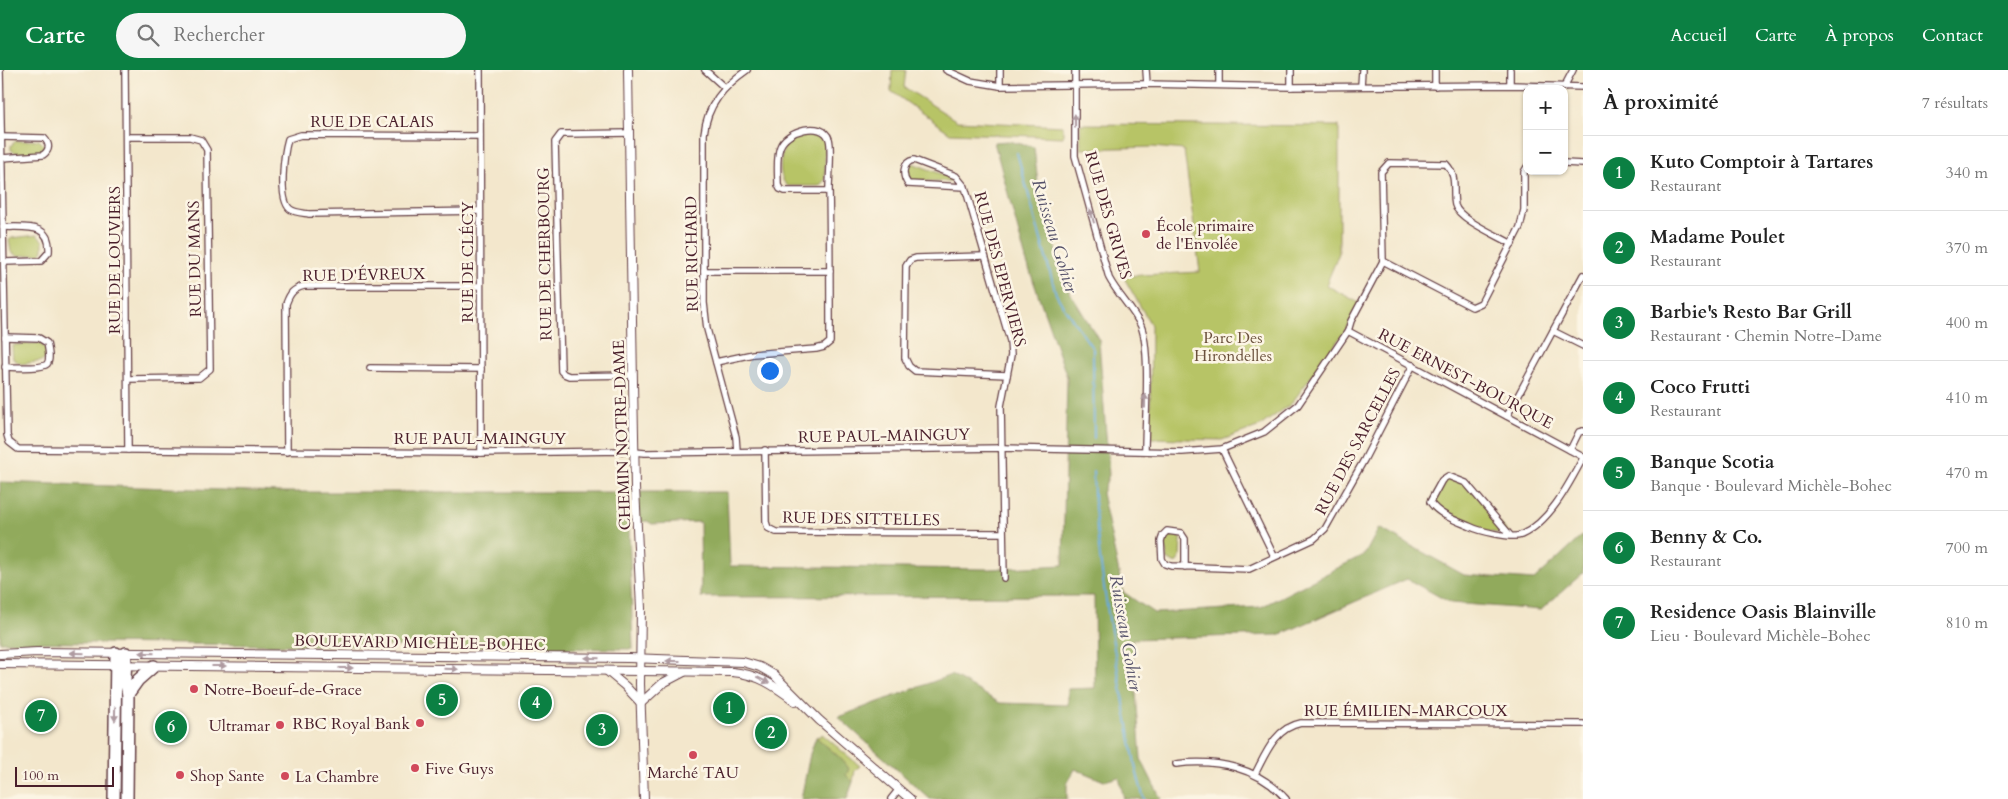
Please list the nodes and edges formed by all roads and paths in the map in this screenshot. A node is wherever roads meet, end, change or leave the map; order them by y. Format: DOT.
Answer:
graph roads {
  1 [pos="0,70"];
  2 [pos="125,70"];
  3 [pos="480,70"];
  4 [pos="628,70"];
  5 [pos="705,70"];
  6 [pos="747,70"];
  7 [pos="946,70"];
  8 [pos="1000,70"];
  9 [pos="1074,70"];
  10 [pos="1146,70"];
  11 [pos="1219,70"];
  12 [pos="1291,70"];
  13 [pos="1362,70"];
  14 [pos="1436,70"];
  15 [pos="1510,70"];
  16 [pos="1573,70"];
  17 [pos="1146,84"];
  18 [pos="1219,85"];
  19 [pos="1510,85"];
  20 [pos="1523,85"];
  21 [pos="1565,85"];
  22 [pos="1000,86"];
  23 [pos="1074,86"];
  24 [pos="1291,86"];
  25 [pos="1361,86"];
  26 [pos="1435,86"];
  27 [pos="1568,87"];
  28 [pos="1583,87"];
  29 [pos="725,88"];
  30 [pos="629,133"];
  31 [pos="480,136"];
  32 [pos="1,137"];
  33 [pos="126,137"];
  34 [pos="2,158"];
  35 [pos="1568,163"];
  36 [pos="1583,164"];
  37 [pos="1524,175"];
  38 [pos="965,187"];
  39 [pos="829,192"];
  40 [pos="480,211"];
  41 [pos="3,226"];
  42 [pos="1512,244"];
  43 [pos="984,256"];
  44 [pos="1383,261"];
  45 [pos="4,262"];
  46 [pos="704,271"];
  47 [pos="830,271"];
  48 [pos="1583,275"];
  49 [pos="480,286"];
  50 [pos="1553,330"];
  51 [pos="1348,331"];
  52 [pos="5,337"];
  53 [pos="1583,346"];
  54 [pos="716,362"];
  55 [pos="1413,365"];
  56 [pos="5,367"];
  57 [pos="370,368"];
  58 [pos="481,369"];
  59 [pos="633,375"];
  60 [pos="1008,375"];
  61 [pos="128,380"];
  62 [pos="1507,416"];
  63 [pos="1583,431"];
  64 [pos="1002,448"];
  65 [pos="1222,449"];
  66 [pos="128,450"];
  67 [pos="766,450"];
  68 [pos="1144,450"];
  69 [pos="1570,450"];
  70 [pos="737,451"];
  71 [pos="287,452"];
  72 [pos="634,452"];
  73 [pos="481,453"];
  74 [pos="1583,458"];
  75 [pos="1002,533"];
  76 [pos="1510,536"];
  77 [pos="1274,556"];
  78 [pos="1185,567"];
  79 [pos="1004,578"];
  80 [pos="0,654"];
  81 [pos="121,659"];
  82 [pos="641,660"];
  83 [pos="0,664"];
  84 [pos="154,666"];
  85 [pos="641,670"];
  86 [pos="607,671"];
  87 [pos="686,671"];
  88 [pos="128,694"];
  89 [pos="641,703"];
  90 [pos="819,720"];
  91 [pos="1583,724"];
  92 [pos="1176,764"];
  93 [pos="1255,774"];
  94 [pos="899,789"];
  95 [pos="114,799"];
  96 [pos="126,799"];
  97 [pos="644,799"];
  98 [pos="891,799"];
  99 [pos="910,799"];
  100 [pos="1286,799"];
  1 -- 32 [label="street"];
  2 -- 33 [label="street, RUE DE LOUVIERS"];
  3 -- 31 [label="street, RUE DE CLÉCY"];
  4 -- 30 [label="street, CHEMIN NOTRE-DAME"];
  5 -- 29 [label="street"];
  6 -- 29 [label="street, RUE RICHARD"];
  7 -- 22 [label="street"];
  8 -- 22 [label="street"];
  9 -- 23 [label="street, RUE DES GRIVES"];
  10 -- 17 [label="street"];
  11 -- 18 [label="street"];
  12 -- 24 [label="street"];
  13 -- 25 [label="street"];
  14 -- 26 [label="street"];
  15 -- 19 [label="street"];
  16 -- 21 [label="street"];
  17 -- 18 [label="street"];
  17 -- 23 [label="street"];
  18 -- 24 [label="street"];
  19 -- 20 [label="street"];
  19 -- 26 [label="street"];
  22 -- 23 [label="street"];
  68 -- 23 [label="street, RUE DES GRIVES, one-way"];
  24 -- 25 [label="street"];
  25 -- 26 [label="street"];
  27 -- 28 [label="street"];
  29 -- 46 [label="street, RUE RICHARD"];
  30 -- 59 [label="street, CHEMIN NOTRE-DAME"];
  30 -- 59 [label="street, RUE DE CHERBOURG"];
  31 -- 40 [label="street, RUE DE CLÉCY"];
  31 -- 40 [label="street, RUE DE CALAIS"];
  32 -- 34 [label="street"];
  32 -- 34 [label="street"];
  33 -- 61 [label="street, RUE DE LOUVIERS"];
  33 -- 61 [label="street, RUE DU MANS"];
  34 -- 41 [label="street"];
  35 -- 36 [label="street"];
  37 -- 42 [label="street"];
  38 -- 38 [label="street, RUE DES EPERVIERS"];
  38 -- 43 [label="street, RUE DES EPERVIERS"];
  39 -- 39 [label="street"];
  39 -- 47 [label="street"];
  40 -- 49 [label="street, RUE DE CLÉCY"];
  41 -- 45 [label="street"];
  41 -- 45 [label="street"];
  42 -- 44 [label="street"];
  42 -- 44 [label="street, RUE PAUL-MAINGUY"];
  43 -- 60 [label="street, RUE DES EPERVIERS"];
  43 -- 60 [label="street"];
  44 -- 51 [label="street, RUE PAUL-MAINGUY"];
  45 -- 52 [label="street"];
  46 -- 47 [label="street"];
  46 -- 54 [label="street, RUE RICHARD"];
  47 -- 54 [label="street"];
  48 -- 50 [label="street"];
  49 -- 58 [label="street, RUE DE CLÉCY"];
  49 -- 71 [label="street, RUE D'ÉVREUX"];
  50 -- 53 [label="street"];
  50 -- 62 [label="street"];
  51 -- 55 [label="street, RUE ERNEST-BOURQUE"];
  51 -- 65 [label="street, RUE PAUL-MAINGUY"];
  52 -- 56 [label="street"];
  52 -- 56 [label="street"];
  54 -- 70 [label="street, RUE RICHARD"];
  55 -- 62 [label="street, RUE ERNEST-BOURQUE"];
  55 -- 77 [label="street, RUE DES SARCELLES"];
  56 -- 66 [label="street, RUE PAUL-MAINGUY"];
  57 -- 58 [label="street"];
  58 -- 73 [label="street, RUE DE CLÉCY"];
  59 -- 72 [label="street, CHEMIN NOTRE-DAME"];
  60 -- 64 [label="street, RUE DES EPERVIERS"];
  61 -- 66 [label="street, RUE DE LOUVIERS"];
  62 -- 69 [label="street, RUE ERNEST-BOURQUE"];
  63 -- 69 [label="street"];
  64 -- 67 [label="street, RUE PAUL-MAINGUY"];
  64 -- 68 [label="street, RUE PAUL-MAINGUY"];
  64 -- 75 [label="street, RUE DES EPERVIERS"];
  65 -- 68 [label="street, RUE PAUL-MAINGUY"];
  65 -- 77 [label="street"];
  66 -- 71 [label="street, RUE PAUL-MAINGUY"];
  67 -- 70 [label="street, RUE PAUL-MAINGUY"];
  67 -- 75 [label="street, RUE DES SITTELLES"];
  69 -- 74 [label="street, RUE ERNEST-BOURQUE"];
  70 -- 72 [label="street, RUE PAUL-MAINGUY"];
  71 -- 73 [label="street, RUE PAUL-MAINGUY"];
  72 -- 73 [label="street, RUE PAUL-MAINGUY"];
  72 -- 82 [label="street, CHEMIN NOTRE-DAME"];
  74 -- 76 [label="street"];
  75 -- 79 [label="street, RUE DES EPERVIERS"];
  76 -- 76 [label="street"];
  77 -- 78 [label="street, RUE DES SARCELLES"];
  78 -- 78 [label="street, RUE DES SARCELLES"];
  81 -- 80 [label="street, BOULEVARD MICHÈLE-BOHEC, one-way"];
  82 -- 81 [label="street, BOULEVARD MICHÈLE-BOHEC, one-way"];
  81 -- 83 [label="street, BOULEVARD MICHÈLE-BOHEC"];
  81 -- 84 [label="street, BOULEVARD MICHÈLE-BOHEC"];
  81 -- 88 [label="highway"];
  81 -- 95 [label="highway, one-way"];
  82 -- 85 [label="street, CHEMIN NOTRE-DAME"];
  90 -- 82 [label="street, BOULEVARD MICHÈLE-BOHEC, one-way"];
  84 -- 86 [label="street, BOULEVARD MICHÈLE-BOHEC, one-way"];
  84 -- 88 [label="highway"];
  85 -- 86 [label="street, BOULEVARD MICHÈLE-BOHEC"];
  85 -- 87 [label="street, BOULEVARD MICHÈLE-BOHEC"];
  85 -- 89 [label="street, CHEMIN NOTRE-DAME"];
  86 -- 89 [label="street"];
  87 -- 89 [label="street"];
  87 -- 90 [label="street, BOULEVARD MICHÈLE-BOHEC, one-way"];
  88 -- 96 [label="highway"];
  89 -- 97 [label="street, CHEMIN NOTRE-DAME"];
  90 -- 94 [label="street, BOULEVARD MICHÈLE-BOHEC"];
  91 -- 93 [label="street, RUE ÉMILIEN-MARCOUX"];
  92 -- 93 [label="street"];
  93 -- 100 [label="street"];
  94 -- 98 [label="street"];
  94 -- 99 [label="street, BOULEVARD MICHÈLE-BOHEC"];
}
